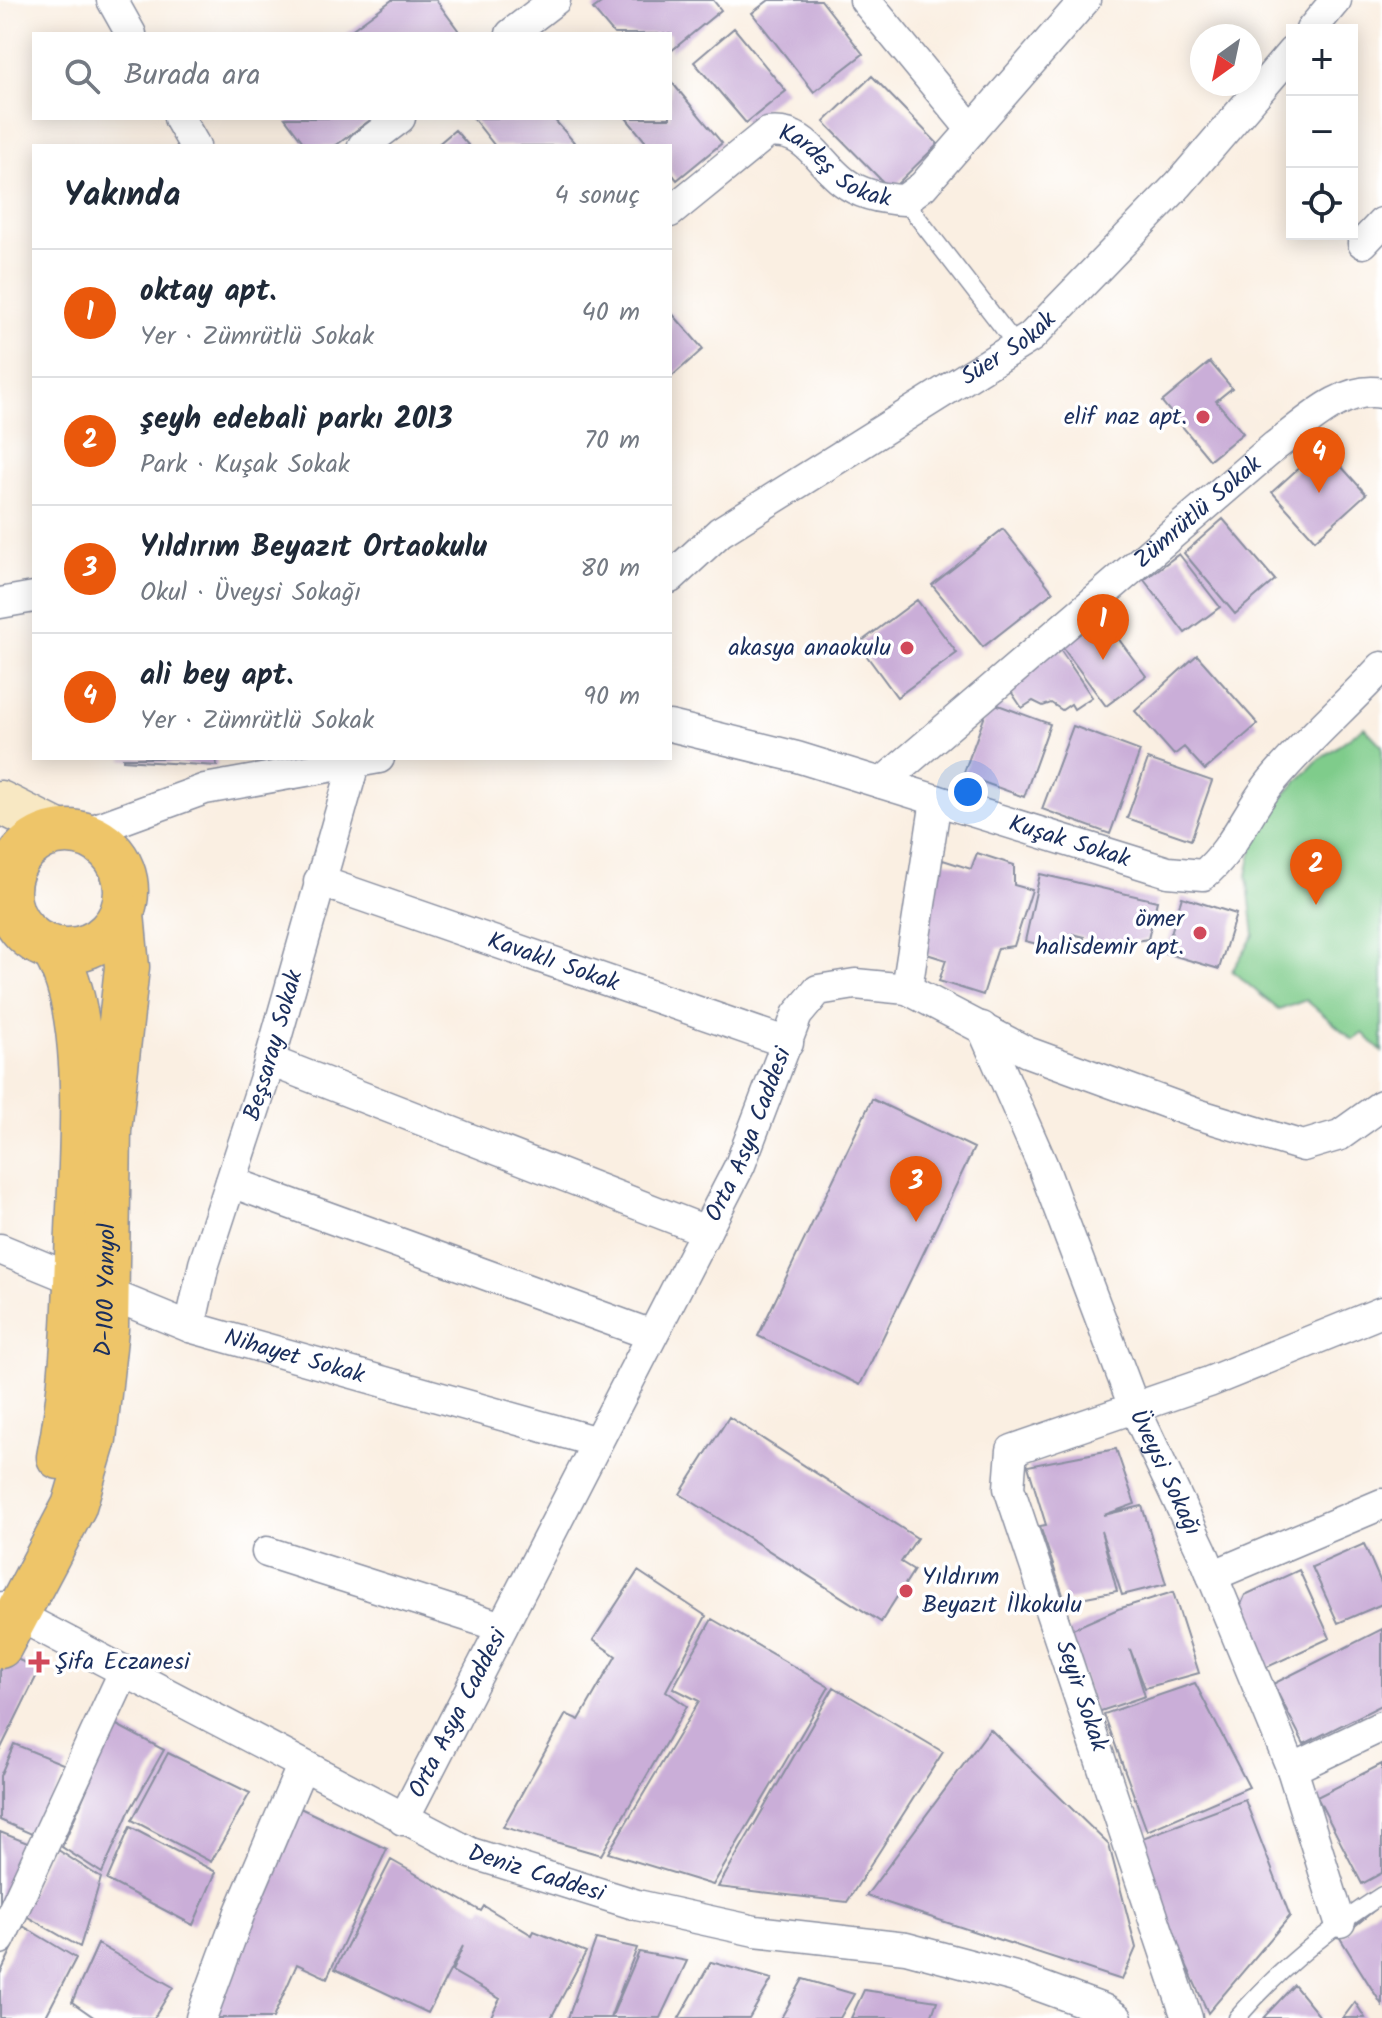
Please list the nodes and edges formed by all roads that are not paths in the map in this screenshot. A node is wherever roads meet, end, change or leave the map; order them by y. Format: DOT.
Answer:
graph roads {
  1 [pos="112,0"];
  2 [pos="555,0"];
  3 [pos="865,0"];
  4 [pos="1085,0"];
  5 [pos="1336,0"];
  6 [pos="1316,24"];
  7 [pos="130,32"];
  8 [pos="514,32"];
  9 [pos="1286,59"];
  10 [pos="180,120"];
  11 [pos="397,120"];
  12 [pos="972,130"];
  13 [pos="194,144"];
  14 [pos="366,144"];
  15 [pos="904,200"];
  16 [pos="672,210"];
  17 [pos="1017,346"];
  18 [pos="1382,393"];
  19 [pos="672,576"];
  20 [pos="32,597"];
  21 [pos="0,603"];
  22 [pos="1377,684"];
  23 [pos="672,726"];
  24 [pos="367,761"];
  25 [pos="882,783"];
  26 [pos="936,800"];
  27 [pos="0,802"];
  28 [pos="70,832"];
  29 [pos="4,877"];
  30 [pos="319,881"];
  31 [pos="122,914"];
  32 [pos="53,949"];
  33 [pos="907,989"];
  34 [pos="982,1027"];
  35 [pos="788,1043"];
  36 [pos="270,1061"];
  37 [pos="1382,1105"];
  38 [pos="231,1182"];
  39 [pos="706,1231"];
  40 [pos="0,1249"];
  41 [pos="92,1287"];
  42 [pos="1382,1312"];
  43 [pos="190,1327"];
  44 [pos="652,1335"];
  45 [pos="1134,1407"];
  46 [pos="597,1442"];
  47 [pos="1382,1504"];
  48 [pos="267,1552"];
  49 [pos="1212,1576"];
  50 [pos="5,1615"];
  51 [pos="502,1627"];
  52 [pos="124,1672"];
  53 [pos="1382,1726"];
  54 [pos="302,1766"];
  55 [pos="1292,1769"];
  56 [pos="403,1820"];
  57 [pos="1382,1895"];
  58 [pos="1340,1922"];
  59 [pos="0,1939"];
  60 [pos="201,2018"];
  61 [pos="1117,2018"];
  62 [pos="1187,2018"];
  63 [pos="1237,2018"];
  1 -- 7 [label="street"];
  2 -- 8 [label="street"];
  3 -- 12 [label="street"];
  4 -- 12 [label="street, Kardeş Sokak"];
  5 -- 6 [label="street"];
  9 -- 17 [label="street, Süer Sokak"];
  10 -- 13 [label="street"];
  11 -- 14 [label="street"];
  12 -- 15 [label="street, Kardeş Sokak"];
  15 -- 16 [label="street, Kardeş Sokak"];
  15 -- 17 [label="lane"];
  17 -- 19 [label="street, Süer Sokak"];
  18 -- 25 [label="street, Zümrütlü Sokak"];
  20 -- 21 [label="street"];
  22 -- 26 [label="street, Kuşak Sokak"];
  23 -- 25 [label="street, Kuşak Sokak"];
  24 -- 28 [label="street"];
  24 -- 30 [label="street, Beşsaray Sokak"];
  25 -- 26 [label="street, Kuşak Sokak"];
  26 -- 33 [label="street"];
  27 -- 28 [label="main road"];
  28 -- 29 [label="main road"];
  28 -- 31 [label="main road"];
  29 -- 32 [label="main road"];
  30 -- 35 [label="street, Kavaklı Sokak"];
  30 -- 36 [label="street, Beşsaray Sokak"];
  31 -- 32 [label="main road"];
  31 -- 41 [label="main road, D-100 Yanyol"];
  32 -- 41 [label="main road, D-100 Yanyol"];
  33 -- 34 [label="street, Orta Asya Caddesi"];
  33 -- 35 [label="street, Orta Asya Caddesi"];
  34 -- 37 [label="street, Orta Asya Caddesi"];
  34 -- 45 [label="street, Üveysi Sokağı"];
  35 -- 39 [label="street, Orta Asya Caddesi"];
  36 -- 38 [label="street, Beşsaray Sokak"];
  36 -- 39 [label="street"];
  38 -- 43 [label="street, Beşsaray Sokak"];
  38 -- 44 [label="street"];
  39 -- 44 [label="street, Orta Asya Caddesi"];
  40 -- 41 [label="street, Nihayet Sokak"];
  41 -- 43 [label="street, Nihayet Sokak"];
  41 -- 50 [label="main road, D-100 Yanyol"];
  42 -- 45 [label="street"];
  43 -- 46 [label="street, Nihayet Sokak"];
  44 -- 46 [label="street, Orta Asya Caddesi"];
  45 -- 49 [label="street, Üveysi Sokağı"];
  45 -- 62 [label="street, Seyir Sokak"];
  46 -- 51 [label="street, Orta Asya Caddesi"];
  47 -- 49 [label="street"];
  48 -- 51 [label="street"];
  49 -- 55 [label="street, Üveysi Sokağı"];
  50 -- 52 [label="street, Deniz Caddesi"];
  51 -- 56 [label="street, Orta Asya Caddesi"];
  52 -- 54 [label="street, Deniz Caddesi"];
  52 -- 59 [label="street"];
  53 -- 55 [label="street"];
  54 -- 56 [label="street, Deniz Caddesi"];
  54 -- 60 [label="street"];
  55 -- 58 [label="street, Üveysi Sokağı"];
  56 -- 61 [label="street, Deniz Caddesi"];
  57 -- 58 [label="lane"];
  58 -- 63 [label="lane"];
}
